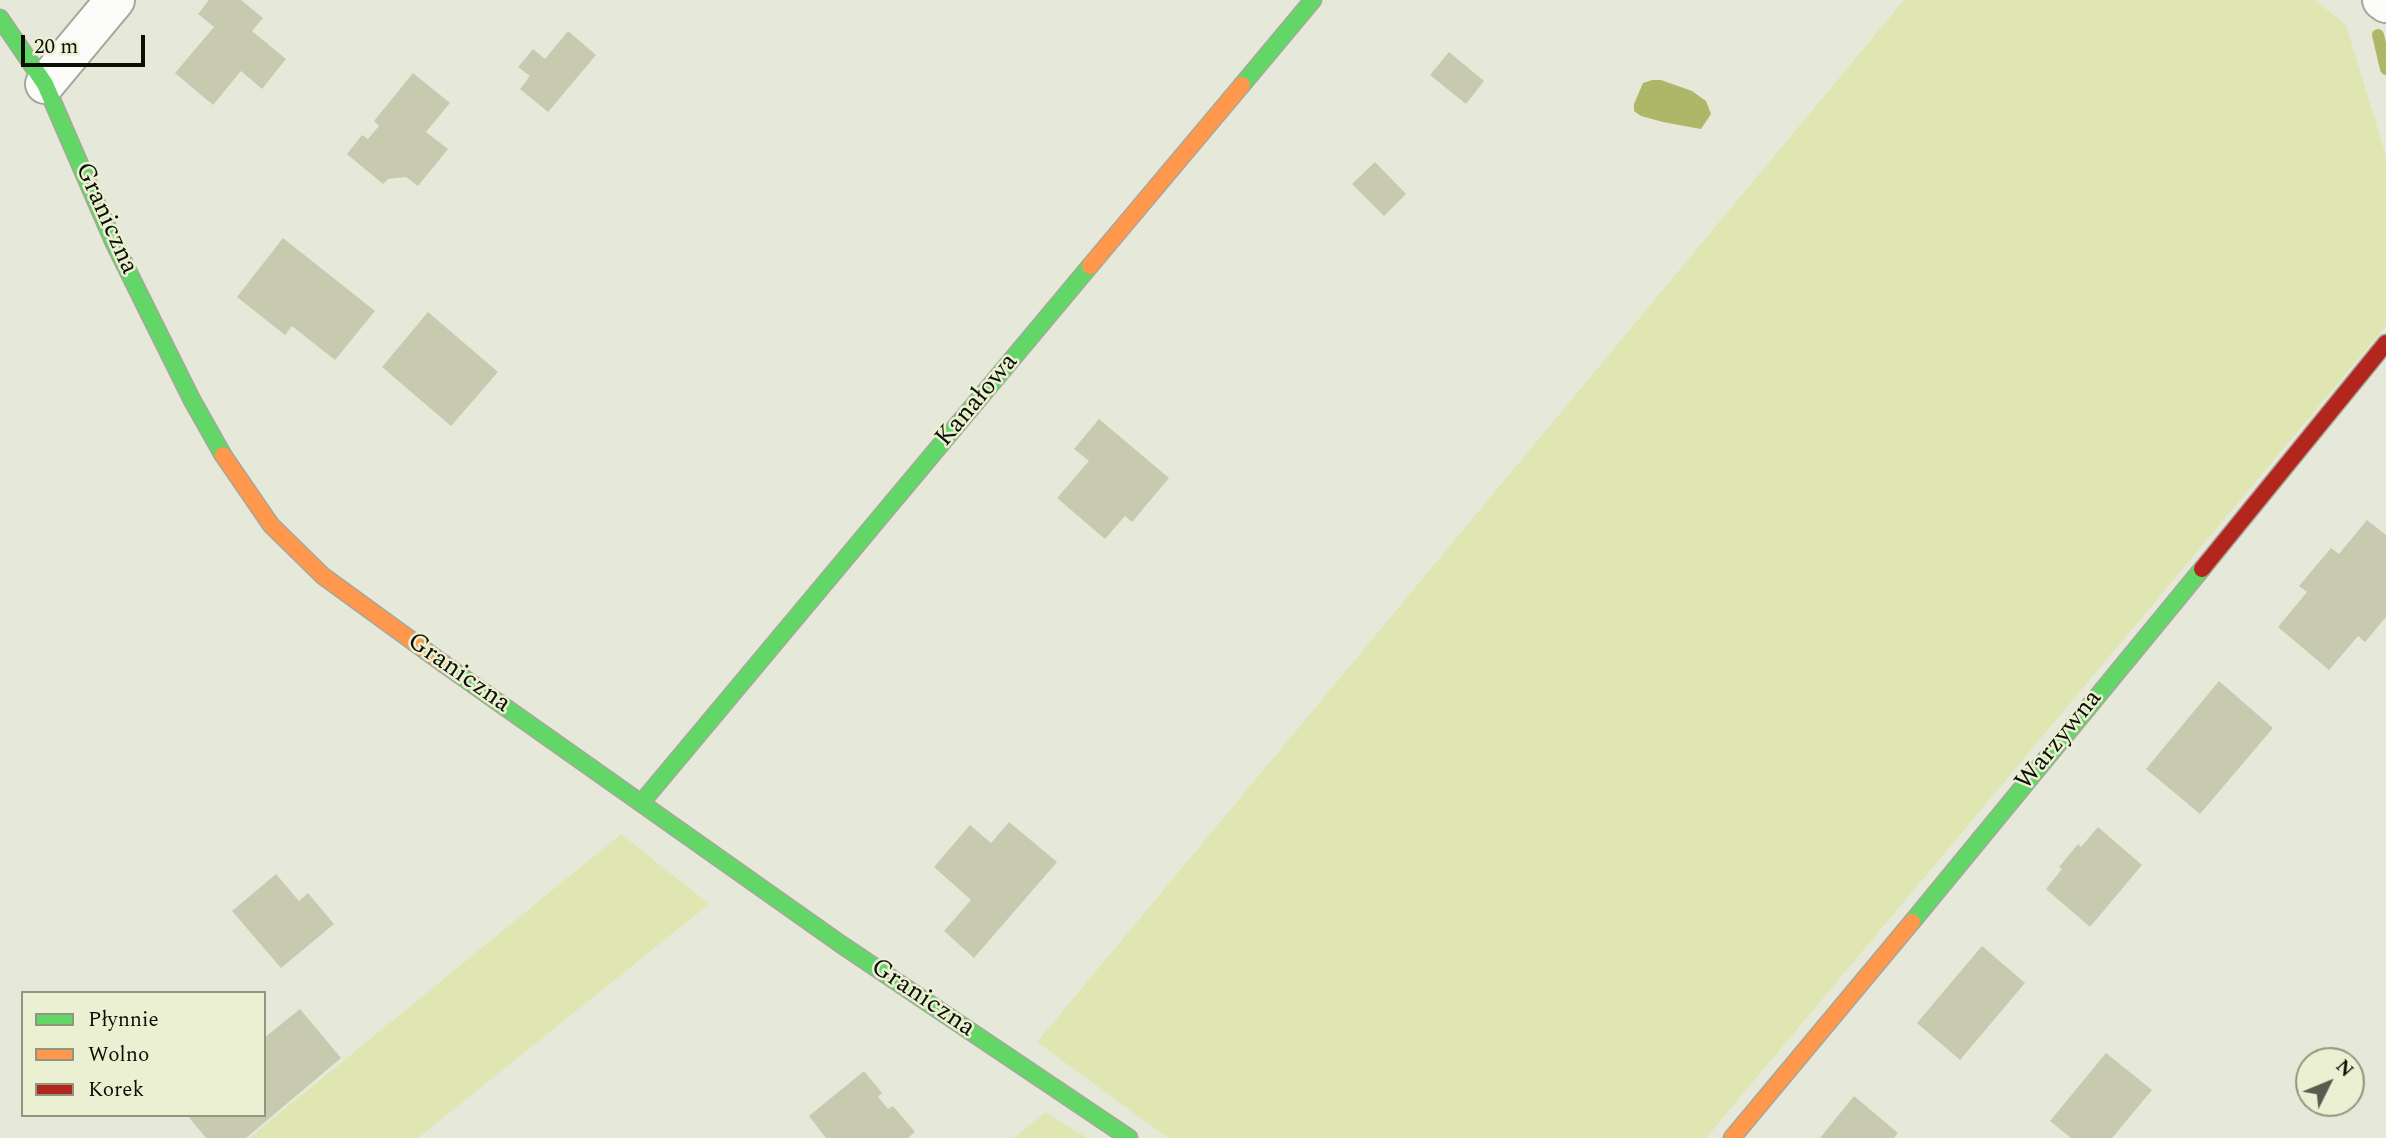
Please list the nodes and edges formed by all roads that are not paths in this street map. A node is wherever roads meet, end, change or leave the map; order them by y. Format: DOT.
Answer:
graph roads {
  1 [pos="115,0"];
  2 [pos="1313,0"];
  3 [pos="0,18"];
  4 [pos="45,84"];
  5 [pos="2386,343"];
  6 [pos="642,802"];
  7 [pos="1129,1138"];
  8 [pos="1732,1138"];
  1 -- 4 [label="street"];
  2 -- 6 [label="street, Kanałowa"];
  3 -- 4 [label="street, Graniczna"];
  4 -- 6 [label="street, Graniczna"];
  5 -- 8 [label="street, Warzywna"];
  6 -- 7 [label="street, Graniczna"];
}
